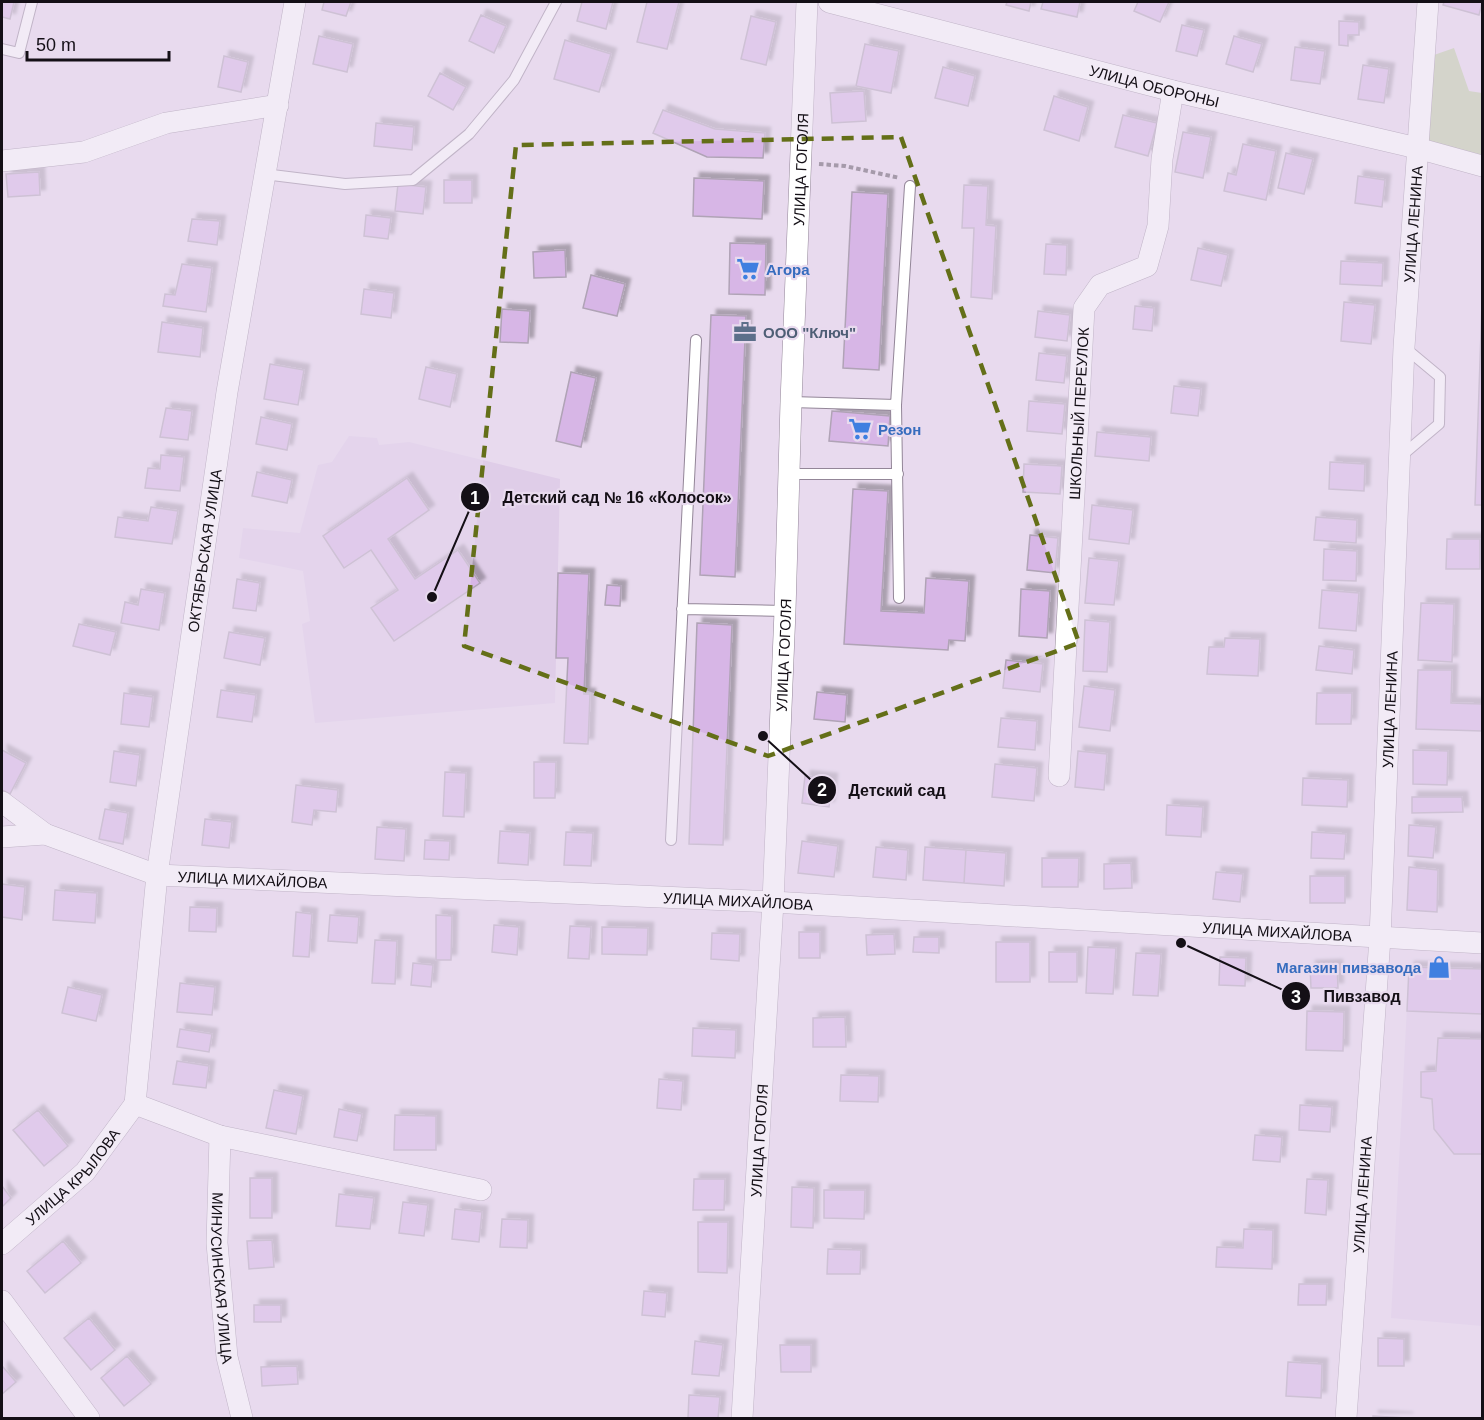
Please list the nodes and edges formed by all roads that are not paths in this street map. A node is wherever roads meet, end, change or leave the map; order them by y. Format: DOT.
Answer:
graph roads {
  1 [pos="32,2"];
  2 [pos="295,2"];
  3 [pos="556,2"];
  4 [pos="807,2"];
  5 [pos="828,2"];
  6 [pos="1428,2"];
  7 [pos="2,49"];
  8 [pos="1173,92"];
  9 [pos="278,105"];
  10 [pos="1417,148"];
  11 [pos="2,161"];
  12 [pos="1482,166"];
  13 [pos="264,174"];
  14 [pos="910,186"];
  15 [pos="696,340"];
  16 [pos="1404,347"];
  17 [pos="791,402"];
  18 [pos="897,405"];
  19 [pos="1400,457"];
  20 [pos="789,474"];
  21 [pos="898,474"];
  22 [pos="899,598"];
  23 [pos="682,609"];
  24 [pos="785,611"];
  25 [pos="1059,776"];
  26 [pos="2,802"];
  27 [pos="45,834"];
  28 [pos="2,837"];
  29 [pos="671,840"];
  30 [pos="157,875"];
  31 [pos="773,902"];
  32 [pos="1380,938"];
  33 [pos="1482,943"];
  34 [pos="135,1104"];
  35 [pos="220,1136"];
  36 [pos="481,1190"];
  37 [pos="2,1244"];
  38 [pos="2,1301"];
  39 [pos="89,1419"];
  40 [pos="242,1419"];
  41 [pos="742,1419"];
  42 [pos="1346,1419"];
  1 -- 7 [label="lane"];
  2 -- 9 [label="street, ОКТЯБРЬСКАЯ УЛИЦА"];
  3 -- 13 [label="lane"];
  4 -- 17 [label="street, УЛИЦА ГОГОЛЯ"];
  5 -- 8 [label="street, УЛИЦА ОБОРОНЫ"];
  6 -- 10 [label="street, УЛИЦА ЛЕНИНА"];
  8 -- 10 [label="street, УЛИЦА ОБОРОНЫ"];
  8 -- 25 [label="street, ШКОЛЬНЫЙ ПЕРЕУЛОК"];
  9 -- 11 [label="street"];
  9 -- 13 [label="street, ОКТЯБРЬСКАЯ УЛИЦА"];
  10 -- 12 [label="street, УЛИЦА ОБОРОНЫ"];
  10 -- 16 [label="street, УЛИЦА ЛЕНИНА"];
  13 -- 30 [label="street, ОКТЯБРЬСКАЯ УЛИЦА"];
  14 -- 18 [label="lane"];
  15 -- 23 [label="lane"];
  16 -- 19 [label="street, УЛИЦА ЛЕНИНА"];
  16 -- 19 [label="lane"];
  17 -- 18 [label="lane"];
  17 -- 20 [label="street, УЛИЦА ГОГОЛЯ"];
  18 -- 21 [label="lane"];
  19 -- 32 [label="street, УЛИЦА ЛЕНИНА"];
  20 -- 21 [label="lane"];
  20 -- 24 [label="street, УЛИЦА ГОГОЛЯ"];
  21 -- 22 [label="lane"];
  23 -- 24 [label="lane"];
  23 -- 29 [label="lane"];
  24 -- 31 [label="street, УЛИЦА ГОГОЛЯ"];
  26 -- 27 [label="street"];
  27 -- 28 [label="street, УЛИЦА МИХАЙЛОВА"];
  27 -- 30 [label="street, УЛИЦА МИХАЙЛОВА"];
  30 -- 31 [label="street, УЛИЦА МИХАЙЛОВА"];
  30 -- 34 [label="street, ОКТЯБРЬСКАЯ УЛИЦА"];
  31 -- 32 [label="street, УЛИЦА МИХАЙЛОВА"];
  31 -- 41 [label="street, УЛИЦА ГОГОЛЯ"];
  32 -- 33 [label="street, УЛИЦА МИХАЙЛОВА"];
  32 -- 42 [label="street, УЛИЦА ЛЕНИНА"];
  34 -- 35 [label="street"];
  34 -- 37 [label="street, УЛИЦА КРЫЛОВА"];
  35 -- 36 [label="street"];
  35 -- 40 [label="street, МИНУСИНСКАЯ УЛИЦА"];
  38 -- 39 [label="street"];
}
